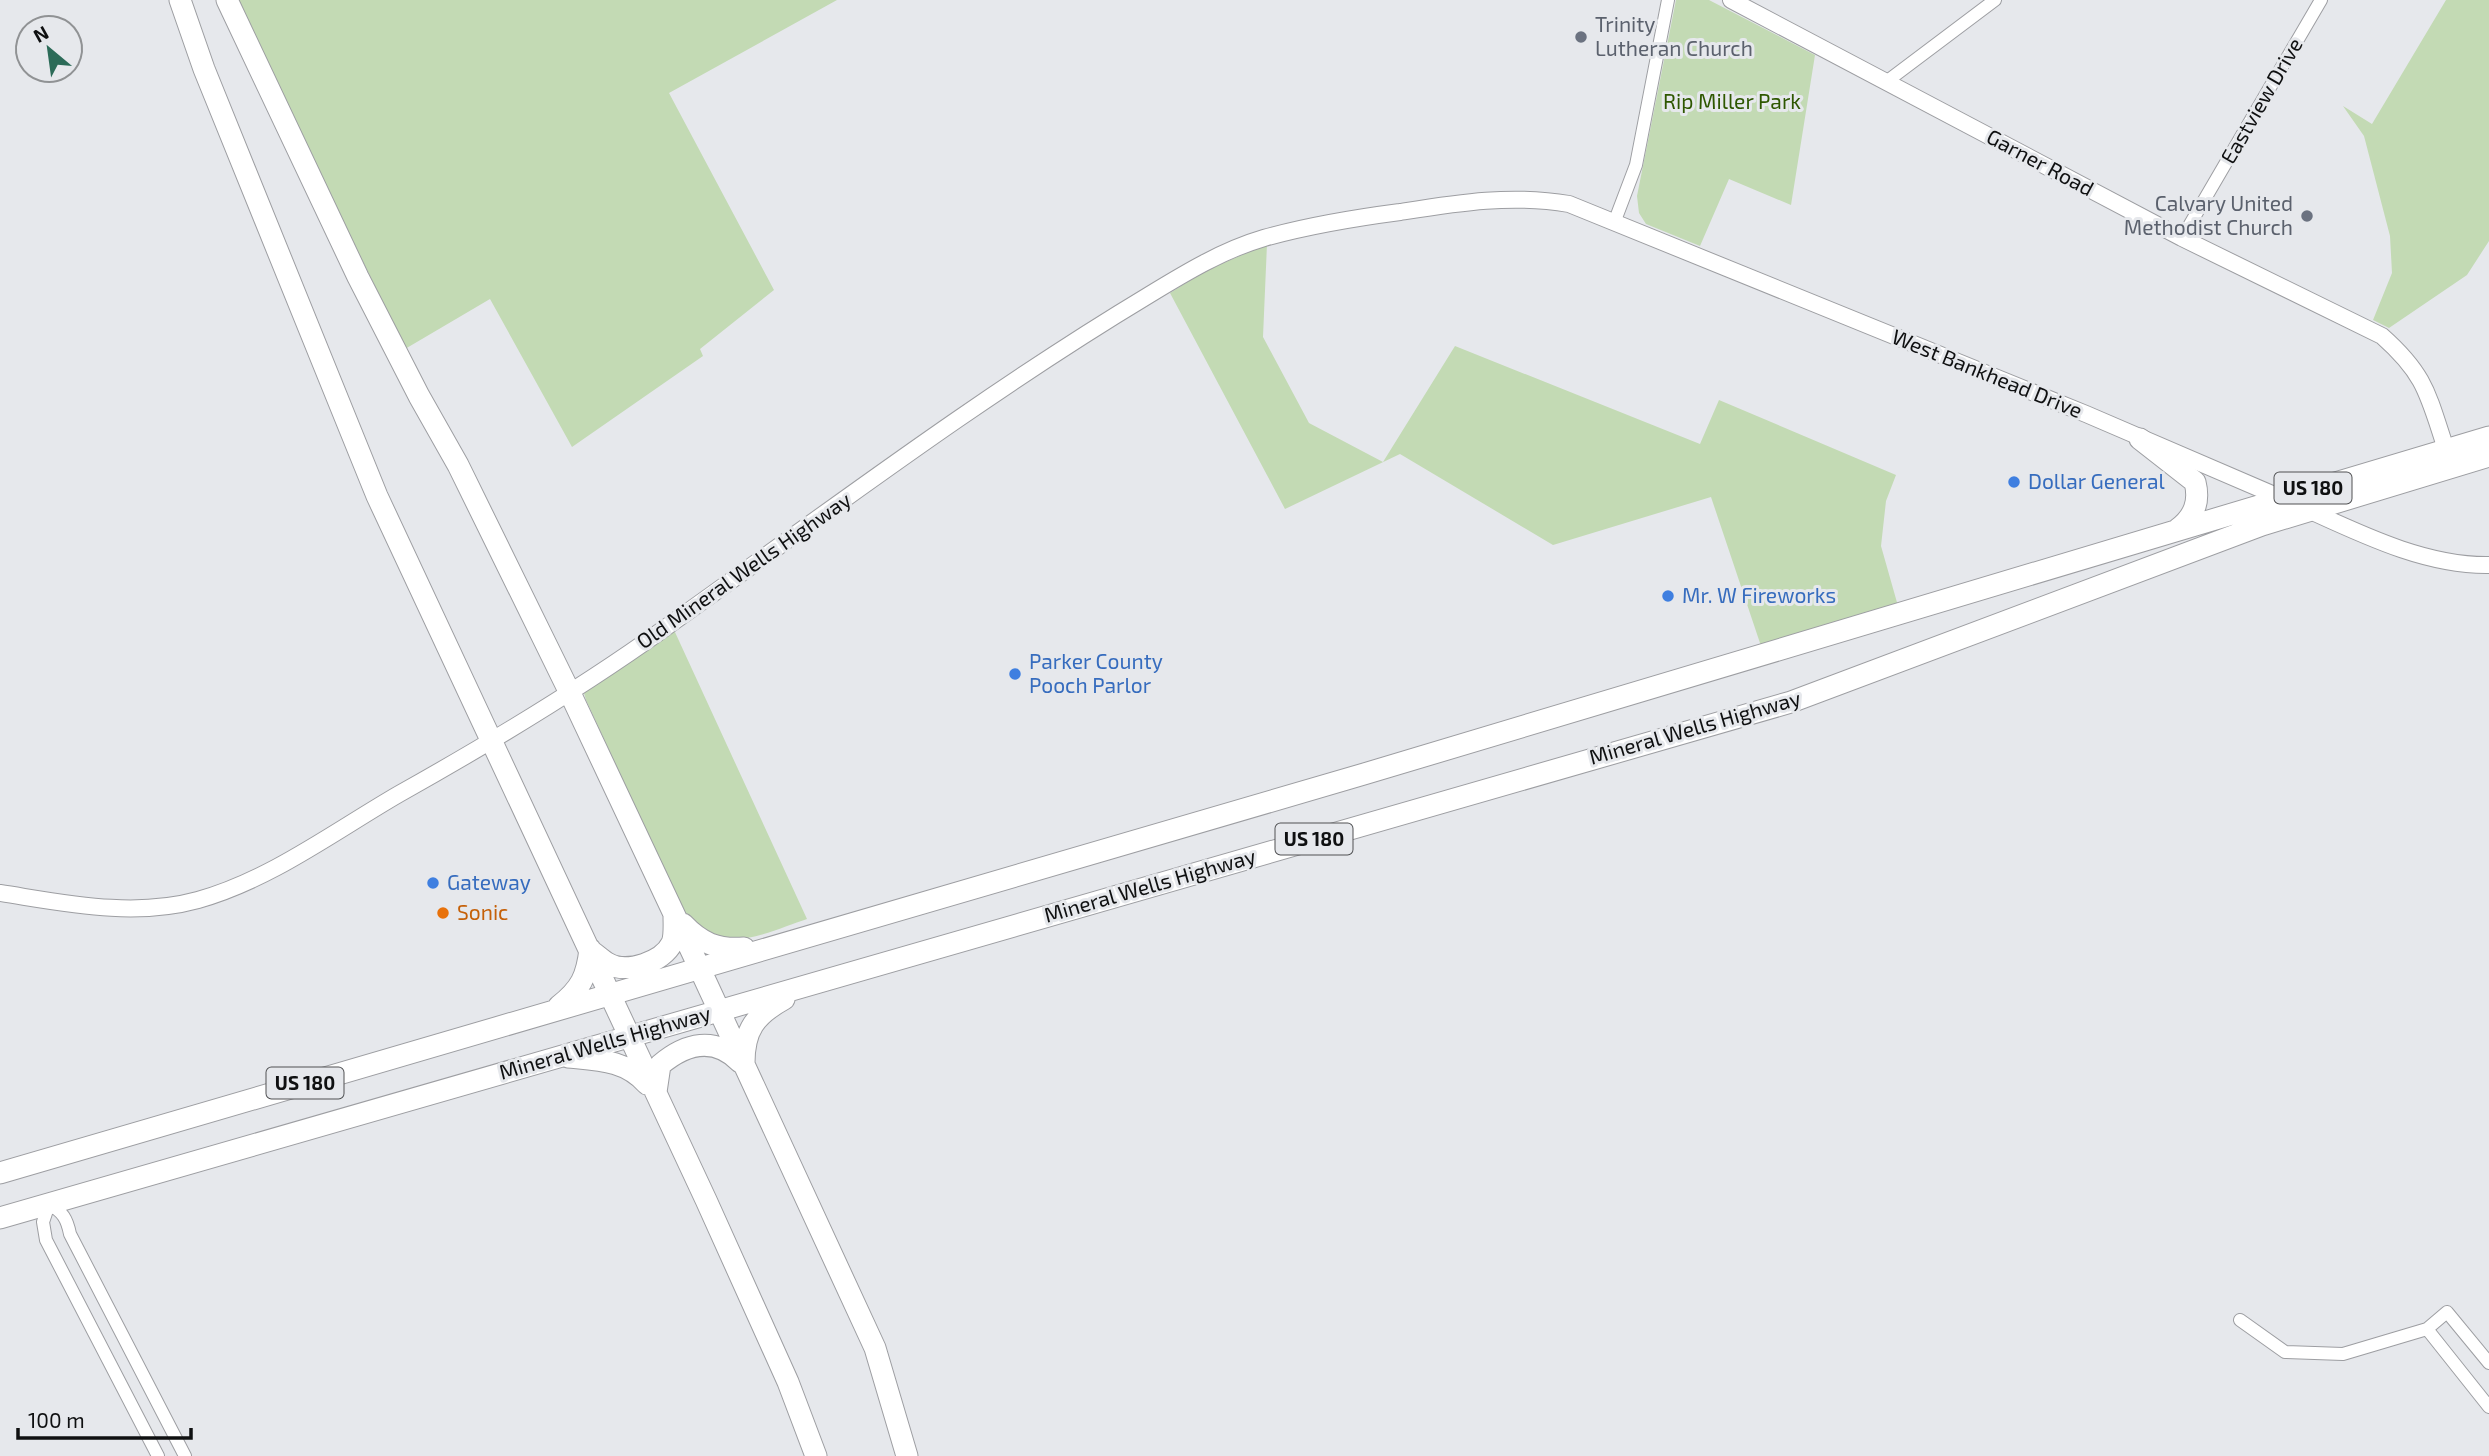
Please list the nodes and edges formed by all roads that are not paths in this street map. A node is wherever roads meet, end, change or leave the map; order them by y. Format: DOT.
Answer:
graph roads {
  1 [pos="180,0"];
  2 [pos="227,0"];
  3 [pos="1668,0"];
  4 [pos="1731,0"];
  5 [pos="1995,0"];
  6 [pos="2321,0"];
  7 [pos="1886,82"];
  8 [pos="1480,198"];
  9 [pos="1614,223"];
  10 [pos="2182,238"];
  11 [pos="2489,437"];
  12 [pos="2140,439"];
  13 [pos="2446,449"];
  14 [pos="2489,456"];
  15 [pos="2280,498"];
  16 [pos="2309,510"];
  17 [pos="2177,529"];
  18 [pos="2489,565"];
  19 [pos="570,693"];
  20 [pos="493,741"];
  21 [pos="0,893"];
  22 [pos="674,915"];
  23 [pos="774,945"];
  24 [pos="590,949"];
  25 [pos="699,967"];
  26 [pos="815,982"];
  27 [pos="609,994"];
  28 [pos="554,1010"];
  29 [pos="718,1010"];
  30 [pos="629,1036"];
  31 [pos="556,1055"];
  32 [pos="744,1066"];
  33 [pos="656,1093"];
  34 [pos="0,1173"];
  35 [pos="49,1204"];
  36 [pos="0,1218"];
  37 [pos="2240,1320"];
  38 [pos="2427,1329"];
  39 [pos="125,1340"];
  40 [pos="105,1355"];
  41 [pos="2489,1363"];
  42 [pos="2489,1407"];
  43 [pos="158,1456"];
  44 [pos="185,1456"];
  45 [pos="816,1456"];
  46 [pos="907,1456"];
  1 -- 20 [label="main road"];
  2 -- 19 [label="main road"];
  3 -- 9 [label="street"];
  4 -- 7 [label="street, Garner Road"];
  5 -- 7 [label="street"];
  6 -- 10 [label="street, Eastview Drive"];
  7 -- 10 [label="street, Garner Road"];
  8 -- 9 [label="street, West Bankhead Drive"];
  8 -- 19 [label="street, Old Mineral Wells Highway"];
  9 -- 12 [label="street, West Bankhead Drive"];
  10 -- 13 [label="street, Garner Road"];
  11 -- 13 [label="main road, US 180"];
  12 -- 15 [label="street, West Bankhead Drive"];
  12 -- 17 [label="main road"];
  13 -- 15 [label="main road, US 180"];
  14 -- 16 [label="main road, Mineral Wells Highway / US 180"];
  15 -- 16 [label="street, West Bankhead Drive"];
  15 -- 17 [label="main road, US 180"];
  16 -- 18 [label="street, West Bankhead Drive"];
  16 -- 26 [label="main road, Mineral Wells Highway / US 180"];
  17 -- 23 [label="main road, US 180"];
  19 -- 20 [label="street, Old Mineral Wells Highway"];
  19 -- 22 [label="main road"];
  20 -- 21 [label="street, Old Mineral Wells Highway"];
  20 -- 24 [label="main road"];
  22 -- 23 [label="main road"];
  22 -- 24 [label="main road"];
  22 -- 25 [label="main road"];
  23 -- 25 [label="main road, US 180"];
  24 -- 27 [label="main road"];
  24 -- 28 [label="main road"];
  25 -- 27 [label="main road, US 180"];
  25 -- 29 [label="main road"];
  26 -- 29 [label="main road, Mineral Wells Highway / US 180"];
  26 -- 32 [label="main road"];
  27 -- 28 [label="main road, US 180"];
  27 -- 30 [label="main road"];
  28 -- 34 [label="main road, US 180"];
  29 -- 30 [label="main road, Mineral Wells Highway / US 180"];
  29 -- 32 [label="main road"];
  30 -- 31 [label="main road, Mineral Wells Highway / US 180"];
  30 -- 33 [label="main road"];
  31 -- 33 [label="main road"];
  31 -- 35 [label="main road, Mineral Wells Highway / US 180"];
  32 -- 33 [label="main road"];
  32 -- 46 [label="main road"];
  33 -- 45 [label="main road"];
  35 -- 36 [label="main road, Mineral Wells Highway / US 180"];
  35 -- 39 [label="street"];
  35 -- 40 [label="street"];
  37 -- 38 [label="street"];
  38 -- 41 [label="street"];
  38 -- 42 [label="street"];
  39 -- 40 [label="street"];
  39 -- 44 [label="street"];
  40 -- 43 [label="street"];
}
